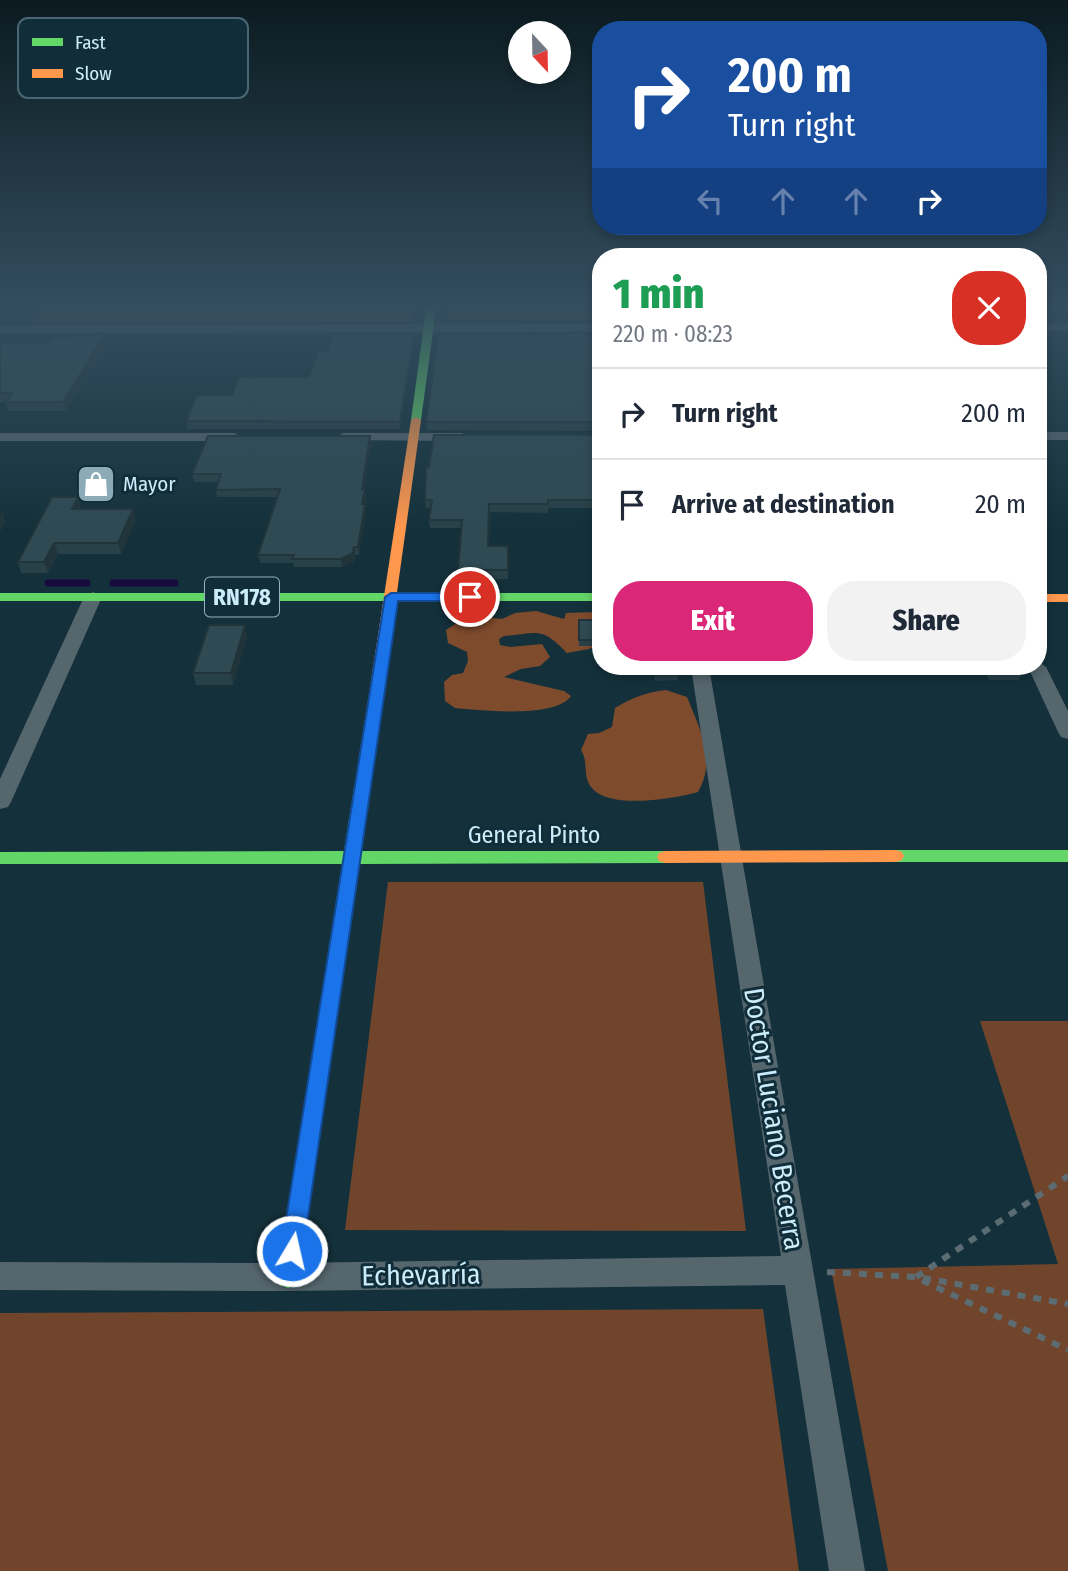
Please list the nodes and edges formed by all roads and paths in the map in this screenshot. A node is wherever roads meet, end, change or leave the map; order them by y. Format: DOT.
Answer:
graph roads {
  1 [pos="420,382"];
  2 [pos="1047,436"];
  3 [pos="1068,436"];
  4 [pos="0,437"];
  5 [pos="247,437"];
  6 [pos="329,437"];
  7 [pos="412,437"];
  8 [pos="479,437"];
  9 [pos="0,597"];
  10 [pos="93,597"];
  11 [pos="391,597"];
  12 [pos="592,597"];
  13 [pos="1047,598"];
  14 [pos="1068,598"];
  15 [pos="701,675"];
  16 [pos="1041,675"];
  17 [pos="1068,732"];
  18 [pos="0,802"];
  19 [pos="1068,856"];
  20 [pos="0,858"];
  21 [pos="352,858"];
  22 [pos="732,858"];
  23 [pos="1068,1176"];
  24 [pos="799,1270"];
  25 [pos="0,1276"];
  26 [pos="288,1277"];
  27 [pos="915,1277"];
  28 [pos="1068,1304"];
  29 [pos="1068,1350"];
  30 [pos="847,1571"];
  1 -- 7 [label="street"];
  2 -- 3 [label="street"];
  4 -- 5 [label="street"];
  6 -- 7 [label="street"];
  7 -- 8 [label="street"];
  7 -- 11 [label="street"];
  9 -- 10 [label="street, RN178"];
  10 -- 11 [label="street, RN178"];
  10 -- 18 [label="street"];
  11 -- 12 [label="street, RN178"];
  11 -- 21 [label="street"];
  13 -- 14 [label="street"];
  15 -- 22 [label="street, Doctor Luciano Becerra"];
  16 -- 17 [label="street"];
  19 -- 22 [label="street, General Pinto"];
  20 -- 21 [label="street, General Pinto"];
  21 -- 22 [label="street, General Pinto"];
  21 -- 26 [label="street"];
  22 -- 24 [label="street, Doctor Luciano Becerra"];
  23 -- 27 [label="path"];
  24 -- 26 [label="street, Echevarría"];
  24 -- 27 [label="path"];
  24 -- 30 [label="street, Doctor Luciano Becerra"];
  25 -- 26 [label="street, Echevarría"];
  27 -- 28 [label="path"];
  27 -- 29 [label="path"];
}
